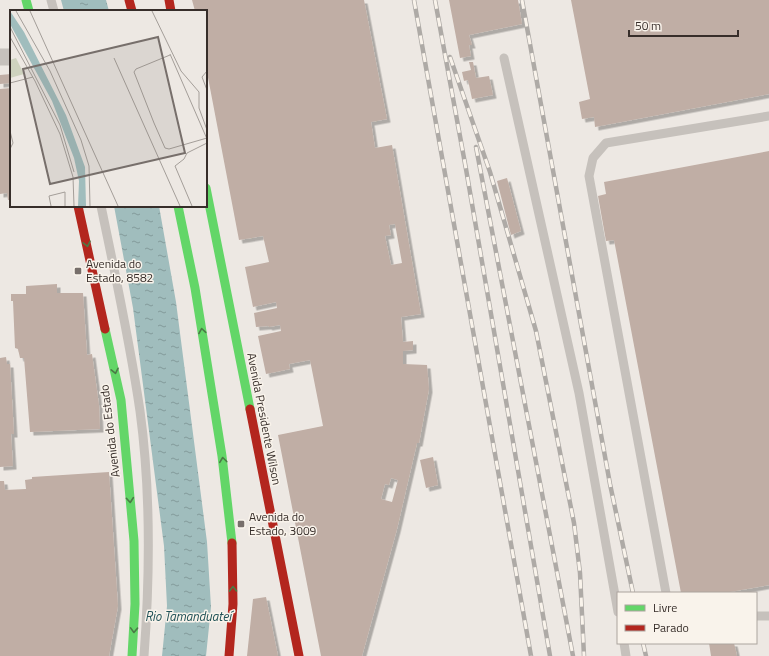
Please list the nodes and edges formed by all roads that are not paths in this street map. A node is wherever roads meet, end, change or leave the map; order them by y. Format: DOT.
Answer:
graph roads {
  1 [pos="26,0"];
  2 [pos="51,0"];
  3 [pos="129,0"];
  4 [pos="169,0"];
  5 [pos="29,10"];
  6 [pos="54,10"];
  7 [pos="132,10"];
  8 [pos="171,10"];
  9 [pos="10,57"];
  10 [pos="0,58"];
  11 [pos="504,58"];
  12 [pos="769,116"];
  13 [pos="207,193"];
  14 [pos="78,207"];
  15 [pos="101,207"];
  16 [pos="178,207"];
  17 [pos="666,592"];
  18 [pos="617,606"];
  19 [pos="757,616"];
  20 [pos="769,616"];
  21 [pos="624,644"];
  22 [pos="132,656"];
  23 [pos="144,656"];
  24 [pos="229,656"];
  25 [pos="299,656"];
  26 [pos="626,656"];
  1 -- 5 [label="main road"];
  2 -- 6 [label="lane"];
  3 -- 7 [label="main road"];
  4 -- 8 [label="main road"];
  9 -- 10 [label="street"];
  11 -- 18 [label="lane"];
  12 -- 17 [label="lane"];
  13 -- 25 [label="main road, Avenida Presidente Wilson"];
  14 -- 22 [label="main road, Avenida do Estado, one-way"];
  15 -- 23 [label="lane"];
  24 -- 16 [label="main road, one-way"];
  19 -- 20 [label="lane"];
  21 -- 26 [label="lane"];
}
